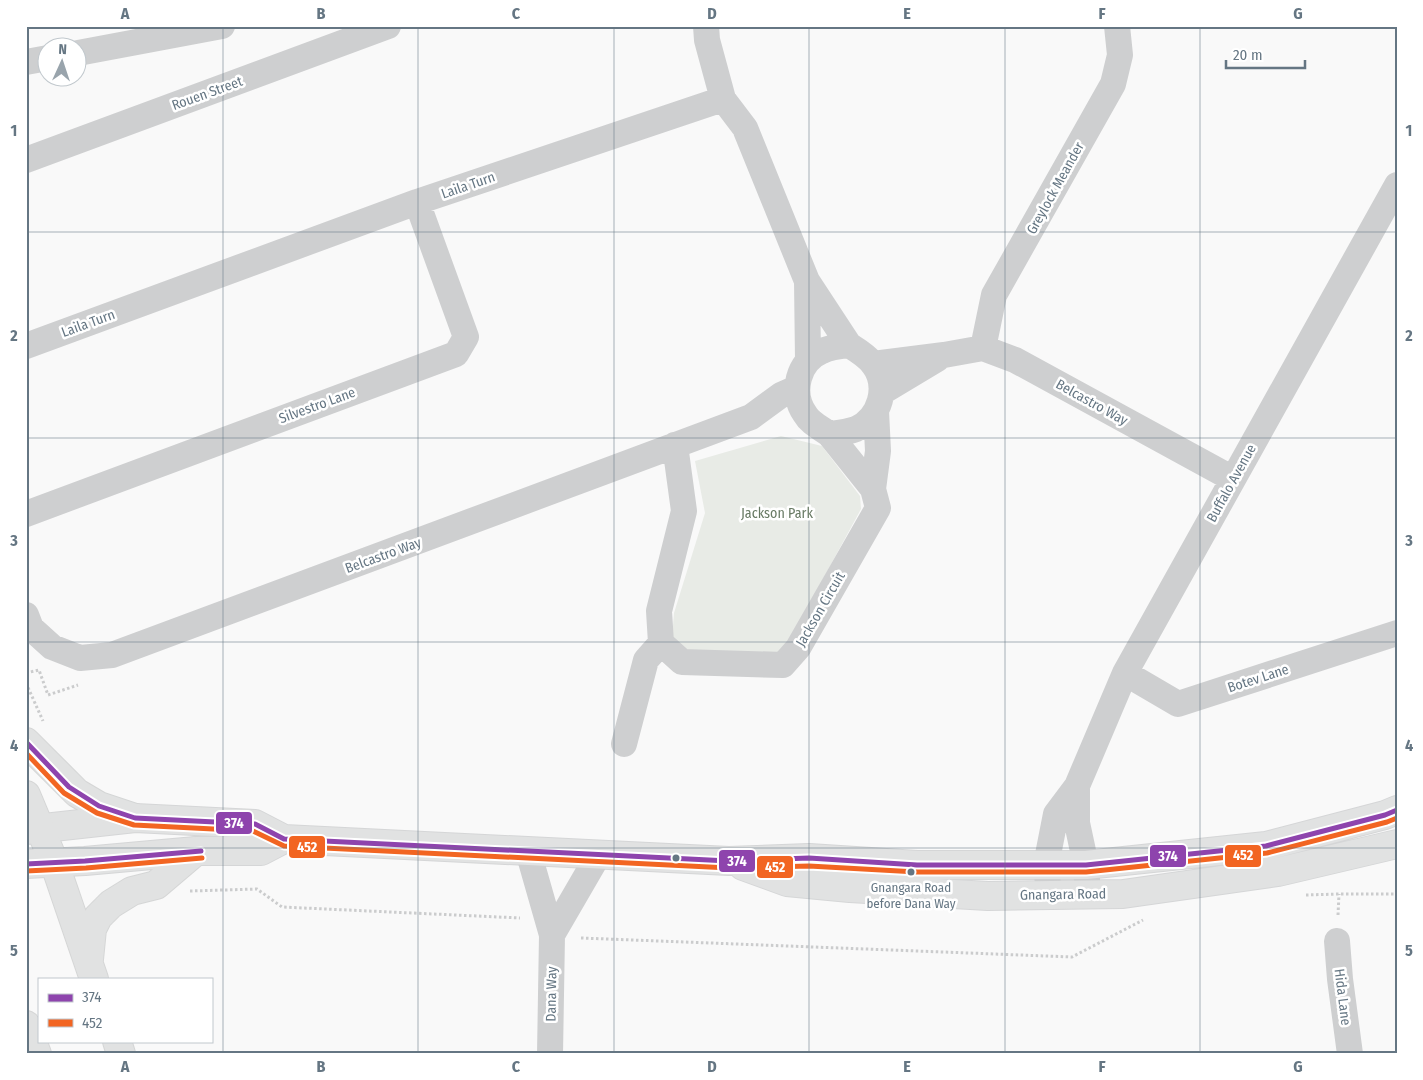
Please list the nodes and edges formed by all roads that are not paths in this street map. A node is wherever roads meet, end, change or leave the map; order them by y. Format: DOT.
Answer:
graph roads {
  1 [pos="222,26"];
  2 [pos="388,26"];
  3 [pos="706,26"];
  4 [pos="1117,26"];
  5 [pos="88,51"];
  6 [pos="723,99"];
  7 [pos="26,160"];
  8 [pos="1397,185"];
  9 [pos="417,202"];
  10 [pos="1387,225"];
  11 [pos="807,281"];
  12 [pos="849,345"];
  13 [pos="26,346"];
  14 [pos="983,348"];
  15 [pos="944,355"];
  16 [pos="808,360"];
  17 [pos="873,364"];
  18 [pos="797,388"];
  19 [pos="879,402"];
  20 [pos="805,415"];
  21 [pos="751,417"];
  22 [pos="830,434"];
  23 [pos="676,445"];
  24 [pos="1233,479"];
  25 [pos="873,489"];
  26 [pos="26,514"];
  27 [pos="26,615"];
  28 [pos="1397,633"];
  29 [pos="661,643"];
  30 [pos="1125,673"];
  31 [pos="26,742"];
  32 [pos="624,744"];
  33 [pos="1077,786"];
  34 [pos="26,794"];
  35 [pos="1397,810"];
  36 [pos="135,818"];
  37 [pos="33,829"];
  38 [pos="284,839"];
  39 [pos="1397,844"];
  40 [pos="196,851"];
  41 [pos="528,851"];
  42 [pos="599,854"];
  43 [pos="730,861"];
  44 [pos="54,862"];
  45 [pos="26,864"];
  46 [pos="1046,865"];
  47 [pos="1086,865"];
  48 [pos="1049,894"];
  49 [pos="1088,894"];
  50 [pos="552,934"];
  51 [pos="1337,941"];
  52 [pos="92,971"];
  53 [pos="26,1025"];
  54 [pos="117,1042"];
  55 [pos="37,1054"];
  56 [pos="122,1054"];
  57 [pos="551,1054"];
  58 [pos="1350,1054"];
  1 -- 5 [label="street"];
  2 -- 7 [label="street, Rouen Street"];
  3 -- 6 [label="street"];
  4 -- 14 [label="street, Greylock Meander"];
  6 -- 9 [label="street, Laila Turn"];
  6 -- 11 [label="street"];
  8 -- 10 [label="street, Buffalo Avenue"];
  9 -- 13 [label="street, Laila Turn"];
  9 -- 26 [label="street, Silvestro Lane"];
  10 -- 24 [label="street, Buffalo Avenue"];
  11 -- 12 [label="street"];
  11 -- 16 [label="street"];
  12 -- 16 [label="street"];
  12 -- 17 [label="street"];
  14 -- 15 [label="street"];
  14 -- 24 [label="street, Belcastro Way"];
  15 -- 17 [label="street"];
  15 -- 19 [label="street"];
  16 -- 18 [label="street"];
  17 -- 19 [label="street"];
  18 -- 20 [label="street"];
  18 -- 21 [label="street, Belcastro Way"];
  19 -- 22 [label="street"];
  19 -- 25 [label="street, Jackson Circuit"];
  20 -- 21 [label="street, Belcastro Way"];
  20 -- 22 [label="street"];
  21 -- 23 [label="street, Belcastro Way"];
  22 -- 25 [label="street"];
  23 -- 27 [label="street, Belcastro Way"];
  23 -- 29 [label="street"];
  24 -- 30 [label="street, Buffalo Avenue"];
  25 -- 29 [label="street, Jackson Circuit"];
  28 -- 30 [label="street, Botev Lane"];
  29 -- 32 [label="street"];
  30 -- 33 [label="street, Buffalo Avenue"];
  31 -- 36 [label="main road"];
  33 -- 46 [label="street, Buffalo Avenue"];
  33 -- 47 [label="street, Buffalo Avenue"];
  34 -- 37 [label="main road"];
  35 -- 47 [label="main road, Gnangara Road"];
  36 -- 37 [label="main road, Gnangara Road"];
  36 -- 38 [label="main road, Gnangara Road"];
  37 -- 44 [label="main road"];
  38 -- 40 [label="main road"];
  38 -- 41 [label="main road, Gnangara Road"];
  39 -- 49 [label="main road, Gnangara Road"];
  40 -- 44 [label="main road"];
  40 -- 52 [label="main road"];
  41 -- 42 [label="main road, Gnangara Road"];
  41 -- 50 [label="street, Dana Way"];
  42 -- 43 [label="main road, Gnangara Road"];
  42 -- 50 [label="street, Dana Way"];
  43 -- 46 [label="main road, Gnangara Road"];
  43 -- 48 [label="main road, Gnangara Road"];
  44 -- 45 [label="main road"];
  44 -- 52 [label="main road"];
  46 -- 47 [label="main road, Gnangara Road"];
  46 -- 48 [label="street, Buffalo Avenue"];
  47 -- 49 [label="street, Buffalo Avenue"];
  48 -- 49 [label="main road, Gnangara Road"];
  50 -- 57 [label="street, Dana Way"];
  51 -- 58 [label="street, Hida Lane"];
  53 -- 55 [label="main road"];
  54 -- 56 [label="main road"];
}
